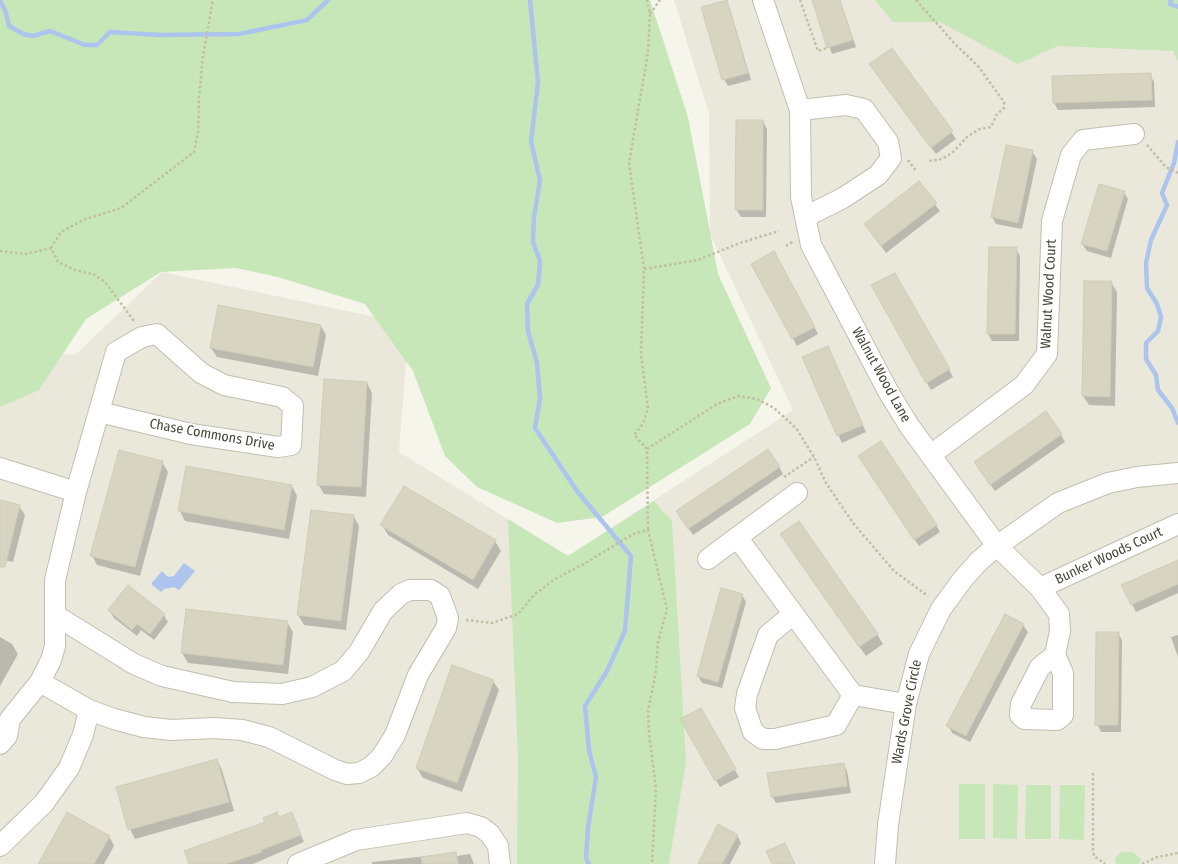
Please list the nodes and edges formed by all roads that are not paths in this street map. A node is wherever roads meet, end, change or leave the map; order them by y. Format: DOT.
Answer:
graph roads {
  1 [pos="763,0"];
  2 [pos="800,110"];
  3 [pos="1140,139"];
  4 [pos="805,217"];
  5 [pos="99,412"];
  6 [pos="932,454"];
  7 [pos="0,468"];
  8 [pos="1178,473"];
  9 [pos="76,492"];
  10 [pos="797,493"];
  11 [pos="1178,524"];
  12 [pos="737,537"];
  13 [pos="997,546"];
  14 [pos="708,558"];
  15 [pos="1040,588"];
  16 [pos="55,615"];
  17 [pos="792,615"];
  18 [pos="1056,655"];
  19 [pos="40,682"];
  20 [pos="853,694"];
  21 [pos="906,704"];
  22 [pos="89,710"];
  23 [pos="5,721"];
  24 [pos="0,744"];
  25 [pos="0,846"];
  26 [pos="298,864"];
  27 [pos="500,864"];
  28 [pos="885,864"];
  1 -- 2 [label="street, Walnut Wood Lane"];
  2 -- 4 [label="street, Walnut Wood Lane"];
  2 -- 4 [label="street"];
  3 -- 6 [label="street, Walnut Wood Court"];
  4 -- 6 [label="street, Walnut Wood Lane"];
  5 -- 5 [label="street, Chase Commons Drive"];
  5 -- 9 [label="street, Chase Commons Drive"];
  6 -- 13 [label="street, Walnut Wood Lane"];
  7 -- 9 [label="street"];
  8 -- 13 [label="street, Wards Grove Circle"];
  9 -- 16 [label="street, Chase Commons Drive"];
  10 -- 12 [label="street"];
  11 -- 15 [label="street, Bunker Woods Court"];
  12 -- 14 [label="street"];
  12 -- 17 [label="street"];
  13 -- 15 [label="street, Walnut Wood Lane"];
  13 -- 21 [label="street, Wards Grove Circle"];
  15 -- 18 [label="street, Walnut Wood Lane"];
  16 -- 19 [label="street, Chase Commons Drive"];
  16 -- 22 [label="street"];
  17 -- 20 [label="street"];
  17 -- 20 [label="street"];
  19 -- 22 [label="street"];
  19 -- 23 [label="street, Chase Commons Drive"];
  20 -- 21 [label="street"];
  21 -- 28 [label="street, Wards Grove Circle"];
  22 -- 25 [label="street"];
  23 -- 24 [label="street, Chase Commons Drive"];
  26 -- 27 [label="street"];
}
